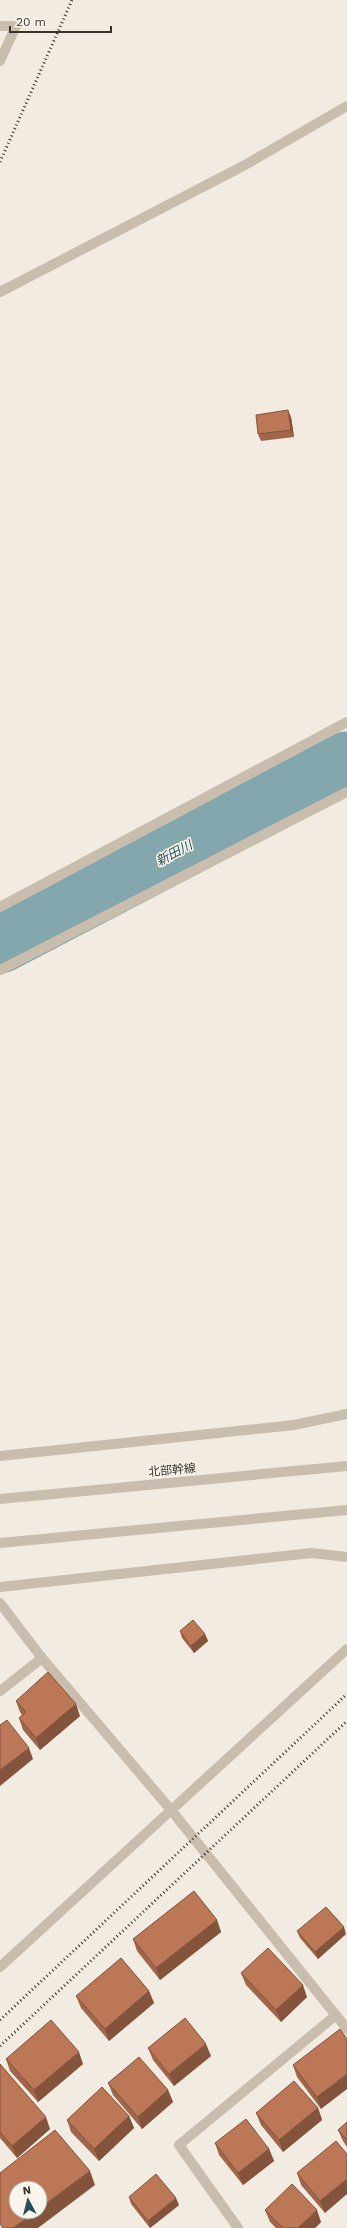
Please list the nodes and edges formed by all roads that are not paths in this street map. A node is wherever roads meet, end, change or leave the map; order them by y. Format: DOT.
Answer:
graph roads {
  1 [pos="0,26"];
  2 [pos="0,60"];
  3 [pos="347,106"];
  4 [pos="0,292"];
  5 [pos="347,722"];
  6 [pos="347,792"];
  7 [pos="0,907"];
  8 [pos="0,970"];
  9 [pos="347,1414"];
  10 [pos="0,1456"];
  11 [pos="347,1466"];
  12 [pos="0,1499"];
  13 [pos="347,1510"];
  14 [pos="0,1543"];
  15 [pos="347,1557"];
  16 [pos="0,1587"];
  17 [pos="0,1602"];
  18 [pos="347,1649"];
  19 [pos="42,1658"];
  20 [pos="0,1691"];
  21 [pos="171,1810"];
  22 [pos="0,1967"];
  23 [pos="336,2015"];
  24 [pos="347,2028"];
  25 [pos="238,2228"];
  1 -- 2 [label="street"];
  3 -- 4 [label="street"];
  5 -- 7 [label="street"];
  6 -- 8 [label="street"];
  9 -- 10 [label="street"];
  11 -- 12 [label="street, 北部幹線"];
  13 -- 14 [label="street"];
  15 -- 16 [label="street"];
  17 -- 19 [label="street"];
  18 -- 21 [label="street"];
  19 -- 20 [label="street"];
  19 -- 21 [label="street"];
  21 -- 22 [label="street"];
  21 -- 23 [label="street"];
  23 -- 24 [label="street"];
  23 -- 25 [label="street"];
}
